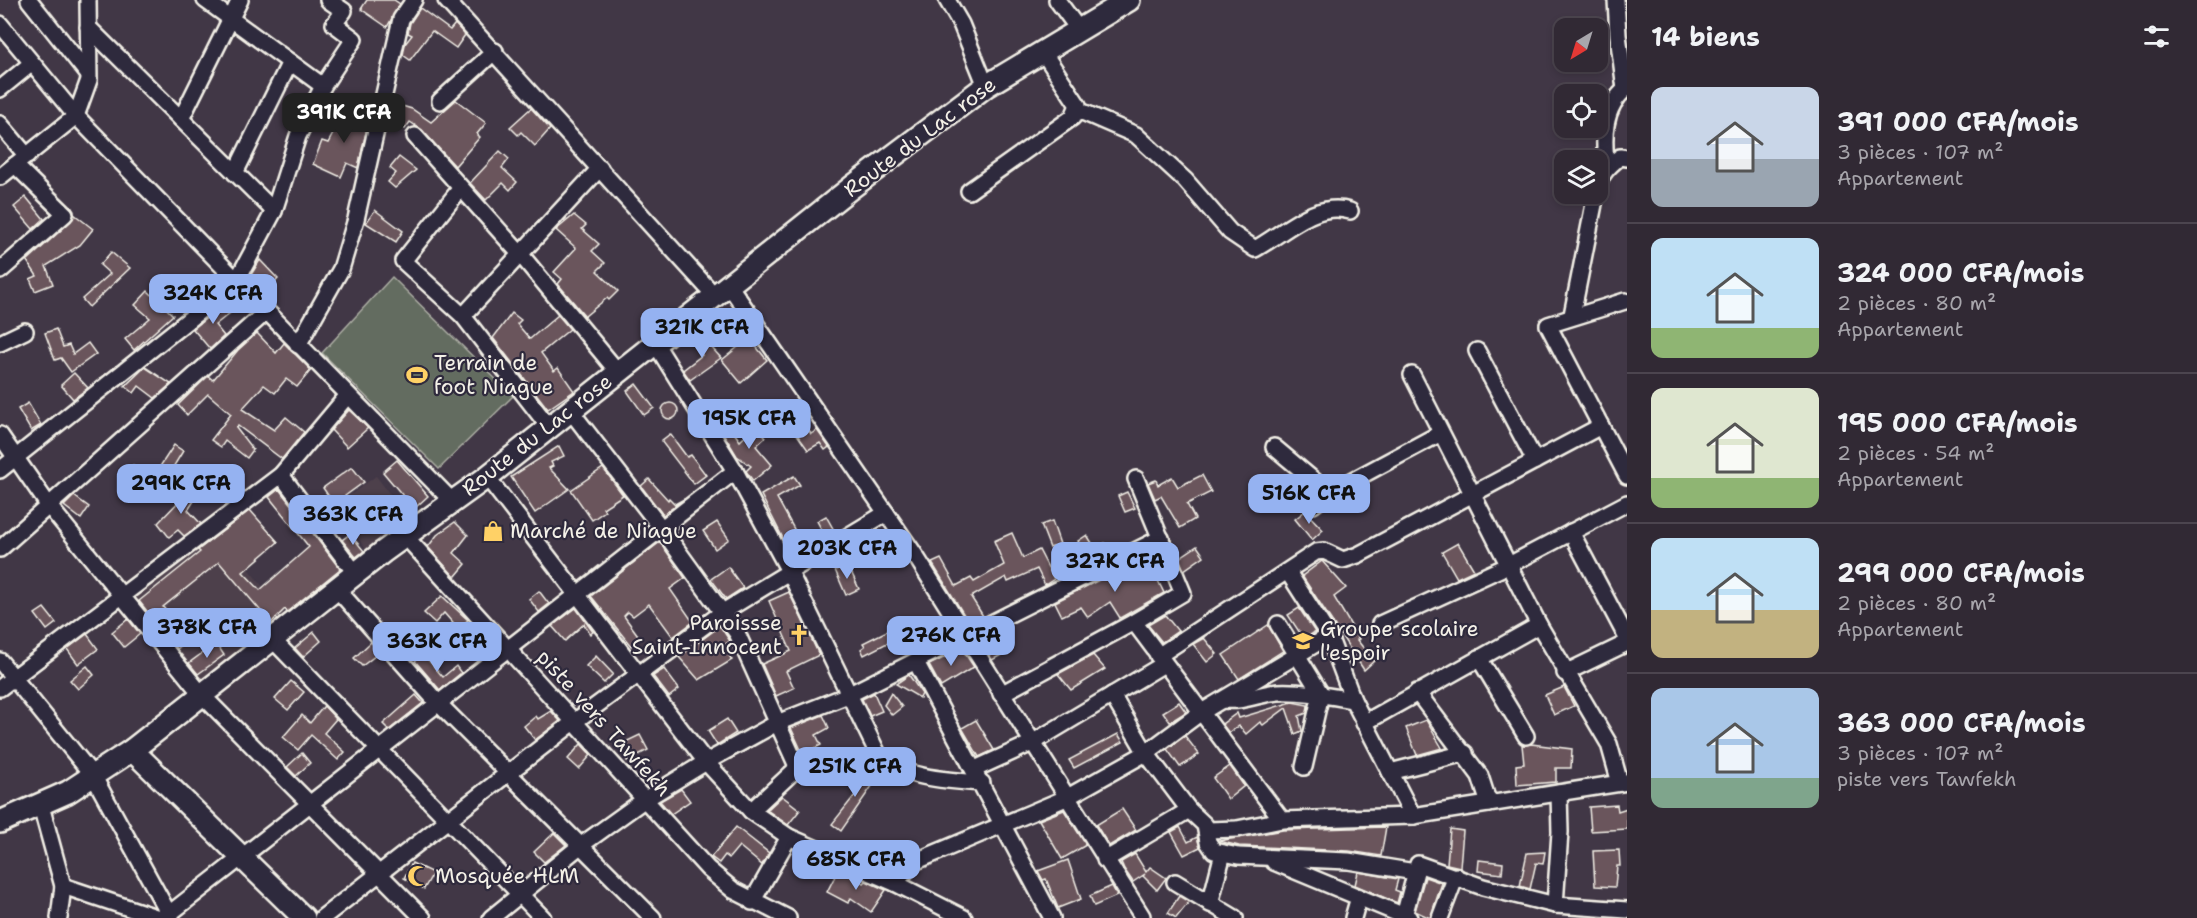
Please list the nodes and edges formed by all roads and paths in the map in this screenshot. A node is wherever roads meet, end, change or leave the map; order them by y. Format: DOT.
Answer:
graph roads {
  1 [pos="29,0"];
  2 [pos="88,0"];
  3 [pos="206,0"];
  4 [pos="240,0"];
  5 [pos="414,0"];
  6 [pos="446,0"];
  7 [pos="946,0"];
  8 [pos="1057,0"];
  9 [pos="1129,0"];
  10 [pos="1616,0"];
  11 [pos="331,1"];
  12 [pos="231,19"];
  13 [pos="0,24"];
  14 [pos="88,27"];
  15 [pos="1079,30"];
  16 [pos="495,51"];
  17 [pos="1042,52"];
  18 [pos="290,62"];
  19 [pos="32,63"];
  20 [pos="88,74"];
  21 [pos="323,86"];
  22 [pos="986,86"];
  23 [pos="1626,88"];
  24 [pos="0,89"];
  25 [pos="440,101"];
  26 [pos="1078,111"];
  27 [pos="76,116"];
  28 [pos="182,119"];
  29 [pos="0,124"];
  30 [pos="415,136"];
  31 [pos="1605,150"];
  32 [pos="1627,158"];
  33 [pos="21,161"];
  34 [pos="1608,167"];
  35 [pos="600,168"];
  36 [pos="236,173"];
  37 [pos="0,177"];
  38 [pos="461,188"];
  39 [pos="969,191"];
  40 [pos="1594,204"];
  41 [pos="273,210"];
  42 [pos="1350,211"];
  43 [pos="521,255"];
  44 [pos="0,271"];
  45 [pos="236,282"];
  46 [pos="722,291"];
  47 [pos="1626,302"];
  48 [pos="266,312"];
  49 [pos="1572,315"];
  50 [pos="463,316"];
  51 [pos="24,331"];
  52 [pos="0,343"];
  53 [pos="656,343"];
  54 [pos="298,345"];
  55 [pos="1477,351"];
  56 [pos="618,372"];
  57 [pos="1412,375"];
  58 [pos="348,395"];
  59 [pos="570,410"];
  60 [pos="1601,426"];
  61 [pos="549,428"];
  62 [pos="1441,433"];
  63 [pos="0,435"];
  64 [pos="1274,447"];
  65 [pos="15,458"];
  66 [pos="1535,461"];
  67 [pos="0,470"];
  68 [pos="735,471"];
  69 [pos="281,475"];
  70 [pos="1627,476"];
  71 [pos="487,477"];
  72 [pos="1136,479"];
  73 [pos="1329,493"];
  74 [pos="1472,495"];
  75 [pos="452,501"];
  76 [pos="1627,503"];
  77 [pos="1313,505"];
  78 [pos="49,506"];
  79 [pos="886,513"];
  80 [pos="662,529"];
  81 [pos="1571,532"];
  82 [pos="405,536"];
  83 [pos="1161,538"];
  84 [pos="0,549"];
  85 [pos="1509,565"];
  86 [pos="789,571"];
  87 [pos="1288,572"];
  88 [pos="356,574"];
  89 [pos="337,589"];
  90 [pos="120,595"];
  91 [pos="579,595"];
  92 [pos="723,612"];
  93 [pos="1134,622"];
  94 [pos="1278,624"];
  95 [pos="1380,624"];
  96 [pos="1539,625"];
  97 [pos="964,636"];
  98 [pos="1329,636"];
  99 [pos="273,640"];
  100 [pos="1627,641"];
  101 [pos="510,649"];
  102 [pos="1297,653"];
  103 [pos="1479,658"];
  104 [pos="1161,660"];
  105 [pos="0,661"];
  106 [pos="916,662"];
  107 [pos="1565,673"];
  108 [pos="638,674"];
  109 [pos="13,678"];
  110 [pos="0,688"];
  111 [pos="1417,692"];
  112 [pos="1001,694"];
  113 [pos="1321,694"];
  114 [pos="202,695"];
  115 [pos="848,695"];
  116 [pos="1112,695"];
  117 [pos="1223,700"];
  118 [pos="1353,700"];
  119 [pos="438,703"];
  120 [pos="1200,713"];
  121 [pos="574,722"];
  122 [pos="777,723"];
  123 [pos="1364,723"];
  124 [pos="1526,736"];
  125 [pos="1032,743"];
  126 [pos="132,750"];
  127 [pos="378,750"];
  128 [pos="1146,753"];
  129 [pos="1465,753"];
  130 [pos="706,762"];
  131 [pos="1304,767"];
  132 [pos="1390,772"];
  133 [pos="507,774"];
  134 [pos="978,776"];
  135 [pos="94,777"];
  136 [pos="1624,783"];
  137 [pos="1559,793"];
  138 [pos="1066,798"];
  139 [pos="644,800"];
  140 [pos="1489,804"];
  141 [pos="308,805"];
  142 [pos="41,806"];
  143 [pos="1189,810"];
  144 [pos="752,811"];
  145 [pos="1413,816"];
  146 [pos="448,819"];
  147 [pos="1282,820"];
  148 [pos="0,822"];
  149 [pos="1003,823"];
  150 [pos="1208,830"];
  151 [pos="789,837"];
  152 [pos="580,846"];
  153 [pos="1223,854"];
  154 [pos="242,857"];
  155 [pos="1262,857"];
  156 [pos="1105,860"];
  157 [pos="1415,872"];
  158 [pos="380,873"];
  159 [pos="1456,876"];
  160 [pos="1175,882"];
  161 [pos="895,883"];
  162 [pos="63,886"];
  163 [pos="520,894"];
  164 [pos="1359,897"];
  165 [pos="752,902"];
  166 [pos="1555,905"];
  167 [pos="1627,910"];
  168 [pos="1221,913"];
  169 [pos="1142,916"];
  170 [pos="166,917"];
  171 [pos="782,917"];
  172 [pos="1407,917"];
  173 [pos="59,918"];
  174 [pos="304,918"];
  175 [pos="322,918"];
  176 [pos="423,918"];
  177 [pos="491,918"];
  178 [pos="543,918"];
  179 [pos="653,918"];
  180 [pos="964,918"];
  181 [pos="1052,918"];
  182 [pos="1353,918"];
  183 [pos="1440,918"];
  1 -- 20 [label="street"];
  2 -- 14 [label="street"];
  3 -- 12 [label="street"];
  4 -- 12 [label="street"];
  5 -- 54 [label="street"];
  6 -- 16 [label="street"];
  7 -- 22 [label="street"];
  8 -- 15 [label="street"];
  9 -- 15 [label="main road, Route du Lac rose"];
  10 -- 23 [label="street"];
  11 -- 21 [label="street"];
  12 -- 18 [label="street"];
  12 -- 28 [label="street"];
  13 -- 19 [label="street"];
  14 -- 20 [label="street"];
  14 -- 28 [label="street"];
  15 -- 17 [label="main road, Route du Lac rose"];
  16 -- 25 [label="street"];
  16 -- 35 [label="street"];
  17 -- 22 [label="main road, Route du Lac rose"];
  17 -- 26 [label="street"];
  18 -- 21 [label="street"];
  18 -- 36 [label="street"];
  19 -- 24 [label="street"];
  19 -- 27 [label="street"];
  20 -- 27 [label="street"];
  21 -- 41 [label="street"];
  22 -- 46 [label="main road, Route du Lac rose"];
  23 -- 31 [label="street"];
  26 -- 39 [label="street"];
  26 -- 42 [label="street"];
  27 -- 33 [label="street"];
  27 -- 45 [label="street"];
  28 -- 36 [label="street"];
  29 -- 33 [label="street"];
  30 -- 38 [label="street"];
  32 -- 34 [label="street"];
  33 -- 37 [label="street"];
  33 -- 44 [label="street"];
  35 -- 43 [label="street"];
  35 -- 46 [label="street"];
  36 -- 41 [label="street"];
  38 -- 43 [label="street"];
  38 -- 50 [label="street"];
  40 -- 49 [label="street"];
  41 -- 45 [label="street"];
  43 -- 50 [label="street"];
  43 -- 56 [label="street"];
  45 -- 48 [label="street"];
  45 -- 65 [label="street"];
  46 -- 53 [label="main road, Route du Lac rose"];
  46 -- 79 [label="street"];
  47 -- 49 [label="street"];
  48 -- 54 [label="street"];
  48 -- 78 [label="street"];
  49 -- 60 [label="street"];
  50 -- 61 [label="street"];
  51 -- 52 [label="street"];
  53 -- 56 [label="main road, Route du Lac rose"];
  53 -- 68 [label="street"];
  54 -- 58 [label="street"];
  55 -- 66 [label="street"];
  56 -- 59 [label="main road, Route du Lac rose"];
  57 -- 62 [label="street"];
  58 -- 69 [label="street"];
  58 -- 75 [label="street"];
  59 -- 61 [label="main road, Route du Lac rose"];
  59 -- 80 [label="street"];
  60 -- 66 [label="street"];
  60 -- 70 [label="street"];
  61 -- 71 [label="main road, Route du Lac rose"];
  62 -- 73 [label="street"];
  62 -- 74 [label="street"];
  63 -- 65 [label="street"];
  64 -- 73 [label="street"];
  65 -- 67 [label="street"];
  65 -- 78 [label="street"];
  66 -- 74 [label="street"];
  68 -- 80 [label="street"];
  68 -- 86 [label="street"];
  69 -- 88 [label="street"];
  69 -- 90 [label="street"];
  71 -- 75 [label="main road, Route du Lac rose"];
  71 -- 91 [label="street"];
  72 -- 83 [label="street"];
  73 -- 77 [label="street"];
  74 -- 85 [label="street"];
  74 -- 87 [label="street"];
  75 -- 82 [label="main road, Route du Lac rose"];
  76 -- 81 [label="street"];
  78 -- 84 [label="street"];
  78 -- 90 [label="street"];
  79 -- 86 [label="street"];
  79 -- 97 [label="street"];
  80 -- 91 [label="street"];
  80 -- 92 [label="street"];
  81 -- 85 [label="street"];
  81 -- 100 [label="street"];
  82 -- 88 [label="main road, Route du Lac rose"];
  82 -- 101 [label="street, piste vers Tawfekh"];
  83 -- 93 [label="street"];
  83 -- 97 [label="street"];
  85 -- 95 [label="street"];
  85 -- 96 [label="street"];
  86 -- 92 [label="street"];
  86 -- 115 [label="street"];
  87 -- 98 [label="street"];
  87 -- 104 [label="street"];
  88 -- 89 [label="main road, Route du Lac rose"];
  89 -- 99 [label="main road, Route du Lac rose"];
  89 -- 119 [label="street"];
  90 -- 109 [label="street"];
  90 -- 114 [label="street"];
  91 -- 101 [label="street"];
  91 -- 108 [label="street"];
  92 -- 108 [label="street"];
  92 -- 122 [label="street"];
  93 -- 104 [label="street"];
  93 -- 112 [label="street"];
  94 -- 102 [label="street"];
  96 -- 103 [label="street"];
  96 -- 107 [label="street"];
  97 -- 106 [label="street"];
  97 -- 112 [label="street"];
  98 -- 102 [label="street"];
  98 -- 118 [label="street"];
  99 -- 114 [label="main road, Route du Lac rose"];
  99 -- 127 [label="street"];
  100 -- 107 [label="street"];
  101 -- 119 [label="street"];
  101 -- 121 [label="street, piste vers Tawfekh"];
  102 -- 113 [label="street"];
  102 -- 117 [label="street"];
  103 -- 111 [label="street"];
  103 -- 124 [label="street"];
  104 -- 116 [label="street"];
  104 -- 120 [label="street"];
  105 -- 109 [label="street"];
  106 -- 115 [label="street"];
  106 -- 134 [label="street"];
  107 -- 136 [label="street"];
  108 -- 121 [label="street"];
  108 -- 130 [label="street"];
  109 -- 110 [label="street"];
  109 -- 135 [label="street"];
  111 -- 123 [label="street"];
  111 -- 129 [label="street"];
  112 -- 125 [label="street"];
  113 -- 117 [label="street"];
  113 -- 118 [label="street"];
  113 -- 131 [label="street"];
  114 -- 126 [label="main road, Route du Lac rose"];
  114 -- 141 [label="street"];
  115 -- 122 [label="street"];
  115 -- 134 [label="street"];
  116 -- 125 [label="street"];
  116 -- 128 [label="street"];
  117 -- 120 [label="street"];
  118 -- 123 [label="street"];
  119 -- 127 [label="street"];
  119 -- 133 [label="street"];
  120 -- 128 [label="street"];
  120 -- 147 [label="street"];
  121 -- 133 [label="street"];
  121 -- 139 [label="street, piste vers Tawfekh"];
  122 -- 130 [label="street"];
  122 -- 144 [label="street"];
  123 -- 132 [label="street"];
  125 -- 134 [label="street"];
  125 -- 138 [label="street"];
  126 -- 135 [label="main road, Route du Lac rose"];
  126 -- 154 [label="main road"];
  127 -- 141 [label="street"];
  127 -- 146 [label="street"];
  128 -- 138 [label="street"];
  128 -- 143 [label="street"];
  129 -- 132 [label="street"];
  129 -- 140 [label="street"];
  130 -- 139 [label="street"];
  130 -- 144 [label="street"];
  132 -- 145 [label="street"];
  133 -- 146 [label="street"];
  133 -- 152 [label="street"];
  134 -- 149 [label="street"];
  135 -- 142 [label="main road, Route du Lac rose"];
  135 -- 170 [label="street"];
  136 -- 137 [label="street"];
  137 -- 140 [label="street"];
  137 -- 166 [label="street"];
  138 -- 149 [label="street"];
  138 -- 156 [label="street"];
  139 -- 152 [label="street"];
  139 -- 165 [label="street, piste vers Tawfekh"];
  140 -- 145 [label="street"];
  141 -- 154 [label="street"];
  141 -- 158 [label="street"];
  142 -- 148 [label="main road, Route du Lac rose"];
  142 -- 162 [label="street"];
  143 -- 150 [label="street"];
  143 -- 156 [label="street"];
  144 -- 151 [label="street"];
  145 -- 147 [label="street"];
  146 -- 158 [label="street"];
  146 -- 163 [label="street"];
  147 -- 150 [label="street"];
  149 -- 161 [label="street"];
  149 -- 181 [label="street"];
  150 -- 153 [label="street"];
  151 -- 161 [label="street"];
  151 -- 165 [label="street"];
  152 -- 163 [label="street"];
  152 -- 179 [label="street"];
  153 -- 155 [label="street"];
  153 -- 168 [label="street"];
  154 -- 170 [label="street"];
  154 -- 174 [label="main road"];
  155 -- 157 [label="street"];
  155 -- 164 [label="street"];
  156 -- 169 [label="street"];
  157 -- 159 [label="street"];
  157 -- 172 [label="street"];
  158 -- 175 [label="street"];
  158 -- 176 [label="street"];
  159 -- 166 [label="street"];
  159 -- 183 [label="street"];
  160 -- 168 [label="street"];
  161 -- 180 [label="street"];
  162 -- 170 [label="street"];
  162 -- 173 [label="street"];
  163 -- 177 [label="street"];
  163 -- 178 [label="street"];
  164 -- 172 [label="street"];
  164 -- 182 [label="street"];
  165 -- 171 [label="street, piste vers Tawfekh"];
  166 -- 167 [label="street"];
}
